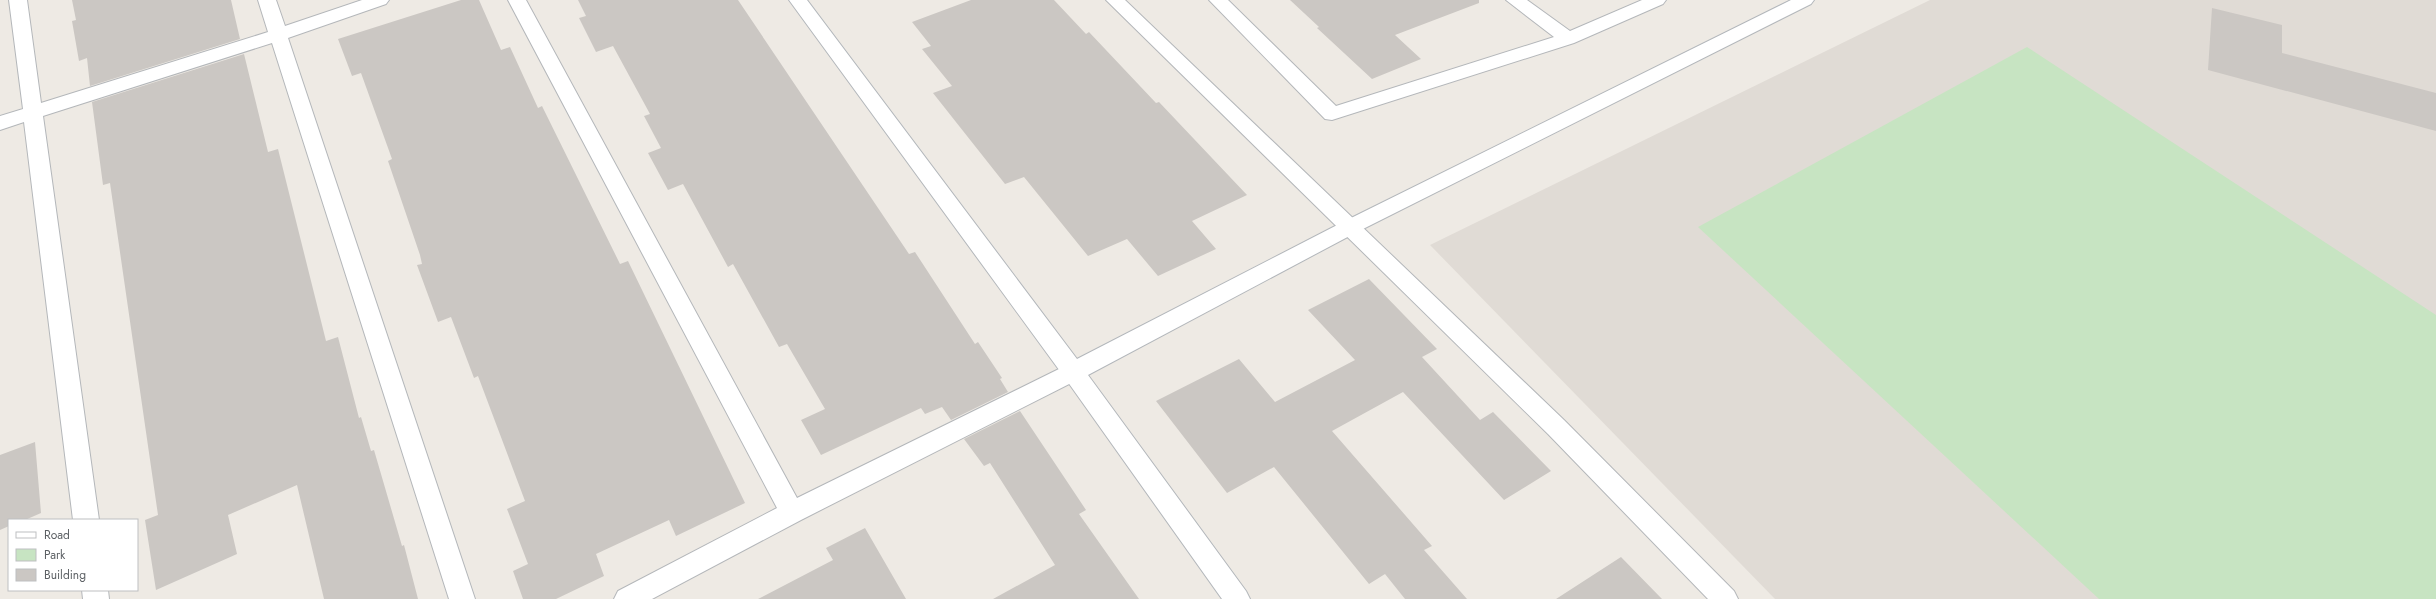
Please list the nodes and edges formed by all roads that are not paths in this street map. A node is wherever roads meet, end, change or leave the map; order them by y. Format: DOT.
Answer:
graph roads {
  1 [pos="18,0"];
  2 [pos="266,0"];
  3 [pos="380,0"];
  4 [pos="517,0"];
  5 [pos="798,0"];
  6 [pos="1115,0"];
  7 [pos="1218,0"];
  8 [pos="1515,0"];
  9 [pos="1657,0"];
  10 [pos="1806,0"];
  11 [pos="278,35"];
  12 [pos="1568,39"];
  13 [pos="34,113"];
  14 [pos="0,123"];
  15 [pos="1350,227"];
  16 [pos="1073,372"];
  17 [pos="792,512"];
  18 [pos="86,519"];
  19 [pos="462,599"];
  20 [pos="627,599"];
  21 [pos="1237,599"];
  22 [pos="1726,599"];
  1 -- 13 [label="street"];
  2 -- 11 [label="street"];
  3 -- 11 [label="street"];
  4 -- 17 [label="street"];
  5 -- 16 [label="street"];
  6 -- 15 [label="street"];
  7 -- 12 [label="street"];
  8 -- 12 [label="street"];
  9 -- 12 [label="street"];
  10 -- 15 [label="street"];
  11 -- 13 [label="street"];
  11 -- 19 [label="street"];
  13 -- 14 [label="street"];
  13 -- 18 [label="street"];
  15 -- 16 [label="street"];
  15 -- 22 [label="street"];
  16 -- 17 [label="street"];
  16 -- 21 [label="street"];
  17 -- 20 [label="street"];
}
